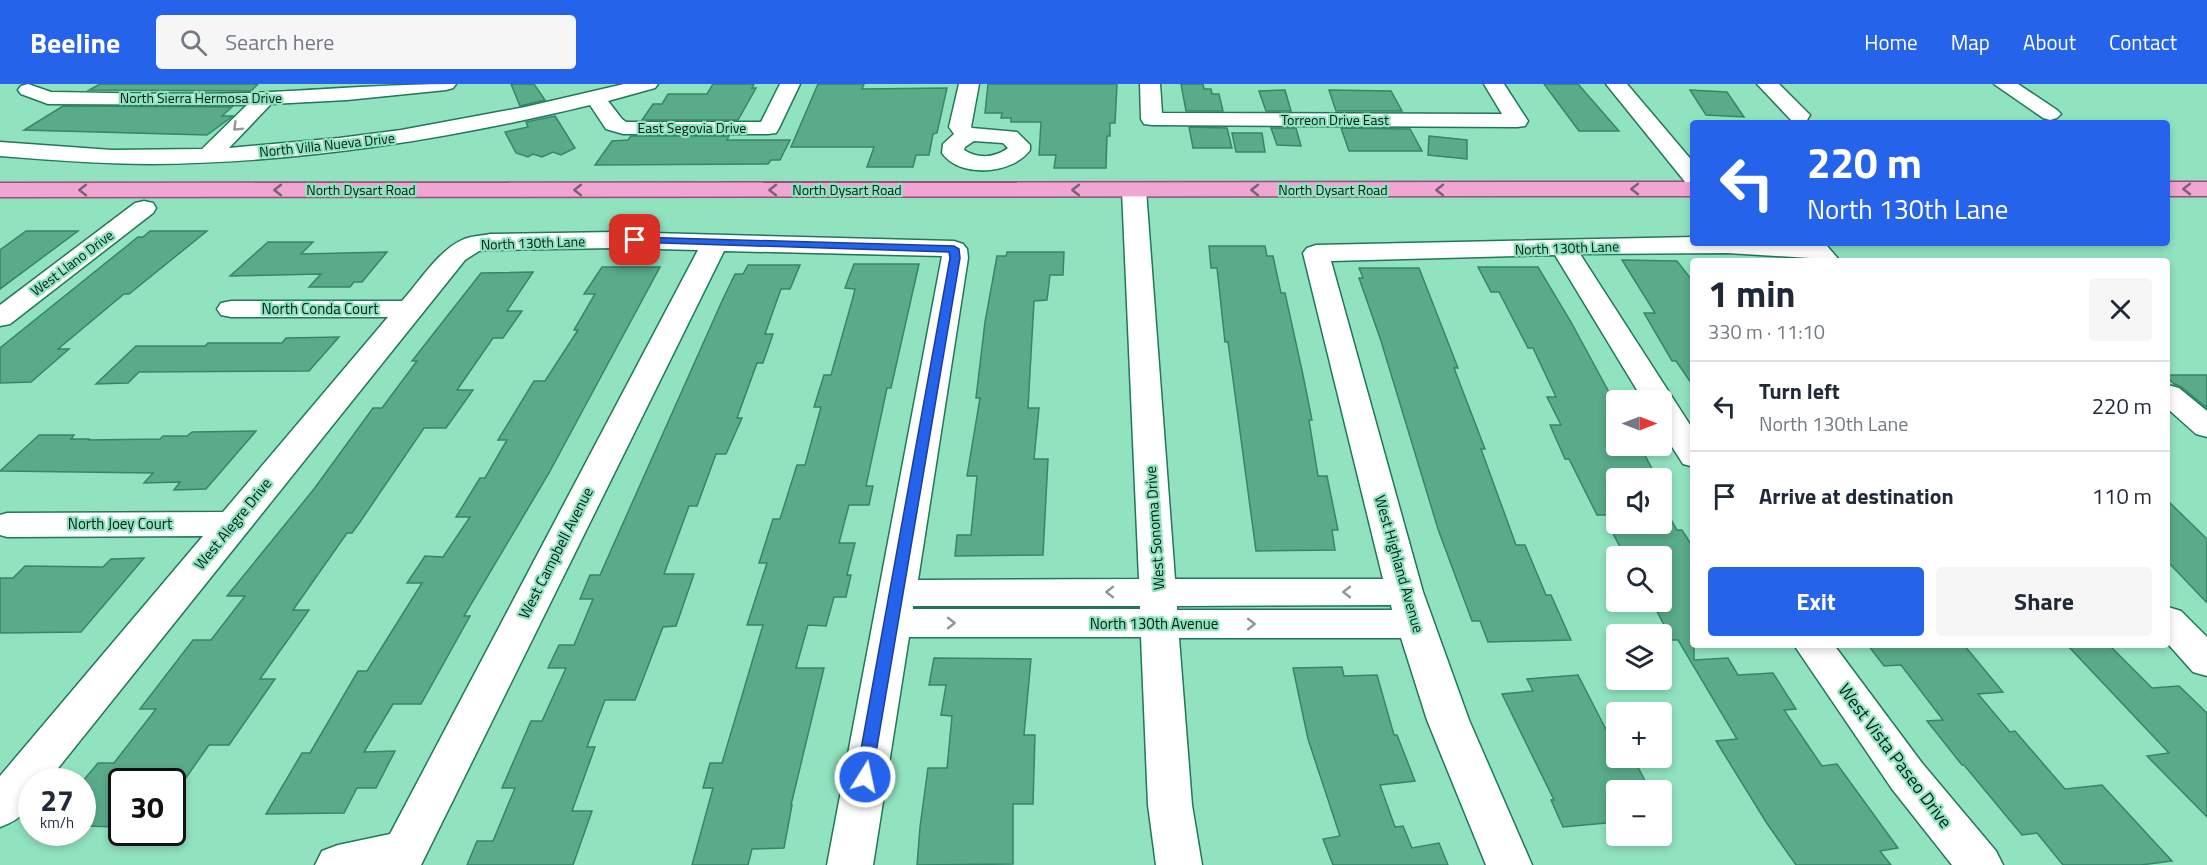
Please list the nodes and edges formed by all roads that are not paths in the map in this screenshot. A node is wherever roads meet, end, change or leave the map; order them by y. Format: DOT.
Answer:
graph roads {
  1 [pos="446,84"];
  2 [pos="648,84"];
  3 [pos="790,84"];
  4 [pos="969,84"];
  5 [pos="1150,84"];
  6 [pos="1494,84"];
  7 [pos="1616,84"];
  8 [pos="1637,84"];
  9 [pos="1767,84"];
  10 [pos="2004,84"];
  11 [pos="28,90"];
  12 [pos="266,98"];
  13 [pos="290,98"];
  14 [pos="595,98"];
  15 [pos="2050,114"];
  16 [pos="1799,115"];
  17 [pos="967,136"];
  18 [pos="1690,145"];
  19 [pos="0,149"];
  20 [pos="235,154"];
  21 [pos="208,156"];
  22 [pos="1690,173"];
  23 [pos="1690,189"];
  24 [pos="2170,189"];
  25 [pos="2207,189"];
  26 [pos="0,190"];
  27 [pos="1135,199"];
  28 [pos="0,208"];
  29 [pos="144,208"];
  30 [pos="1690,208"];
  31 [pos="2170,208"];
  32 [pos="2207,208"];
  33 [pos="715,242"];
  34 [pos="472,245"];
  35 [pos="1690,245"];
  36 [pos="1738,246"];
  37 [pos="1563,247"];
  38 [pos="1316,253"];
  39 [pos="1823,256"];
  40 [pos="231,309"];
  41 [pos="410,309"];
  42 [pos="0,318"];
  43 [pos="1652,390"];
  44 [pos="2170,396"];
  45 [pos="1672,422"];
  46 [pos="2207,426"];
  47 [pos="1690,451"];
  48 [pos="233,524"];
  49 [pos="7,525"];
  50 [pos="895,608"];
  51 [pos="1160,608"];
  52 [pos="1410,608"];
  53 [pos="2170,623"];
  54 [pos="1815,648"];
  55 [pos="2207,661"];
  56 [pos="0,808"];
  57 [pos="401,858"];
  58 [pos="338,865"];
  59 [pos="850,865"];
  60 [pos="1179,865"];
  61 [pos="1509,865"];
  62 [pos="1980,865"];
  1 -- 13 [label="street, North Sierra Hermosa Drive"];
  2 -- 14 [label="street, North Villa Nueva Drive"];
  3 -- 14 [label="street, East Segovia Drive"];
  4 -- 17 [label="street"];
  5 -- 6 [label="street, Torreon Drive East"];
  7 -- 22 [label="street"];
  8 -- 18 [label="street"];
  9 -- 16 [label="street"];
  10 -- 15 [label="street"];
  11 -- 12 [label="street, North Sierra Hermosa Drive"];
  12 -- 13 [label="street, North Sierra Hermosa Drive"];
  12 -- 21 [label="street, one-way"];
  13 -- 20 [label="street"];
  14 -- 20 [label="street, North Villa Nueva Drive"];
  19 -- 21 [label="street, North Villa Nueva Drive"];
  20 -- 21 [label="street, North Villa Nueva Drive"];
  23 -- 27 [label="main road, North Dysart Road, one-way"];
  25 -- 24 [label="main road, one-way"];
  27 -- 26 [label="main road, North Dysart Road, one-way"];
  27 -- 29 [label="main road, North Dysart Road"];
  27 -- 30 [label="main road, North Dysart Road"];
  27 -- 51 [label="street, West Sonoma Drive"];
  28 -- 29 [label="main road, North Dysart Road"];
  29 -- 42 [label="street, West Llano Drive"];
  31 -- 32 [label="main road"];
  33 -- 34 [label="street, North 130th Lane"];
  33 -- 50 [label="street, North 130th Lane"];
  33 -- 57 [label="street, West Campbell Avenue"];
  34 -- 41 [label="street, West Alegre Drive"];
  35 -- 37 [label="street, North 130th Lane"];
  36 -- 39 [label="street, North 130th Lane"];
  37 -- 38 [label="street, North 130th Lane"];
  37 -- 43 [label="street"];
  38 -- 52 [label="street, West Highland Avenue"];
  40 -- 41 [label="street, North Conda Court"];
  41 -- 48 [label="street, West Alegre Drive"];
  44 -- 46 [label="street"];
  45 -- 47 [label="street"];
  48 -- 49 [label="street, North Joey Court"];
  48 -- 56 [label="street, West Alegre Drive"];
  50 -- 51 [label="street, North 130th Avenue"];
  50 -- 59 [label="street"];
  51 -- 52 [label="street, North 130th Avenue"];
  51 -- 60 [label="street, West Sonoma Drive"];
  52 -- 61 [label="street, West Highland Avenue"];
  53 -- 55 [label="street"];
  54 -- 62 [label="street, West Vista Paseo Drive"];
  57 -- 58 [label="street"];
}
